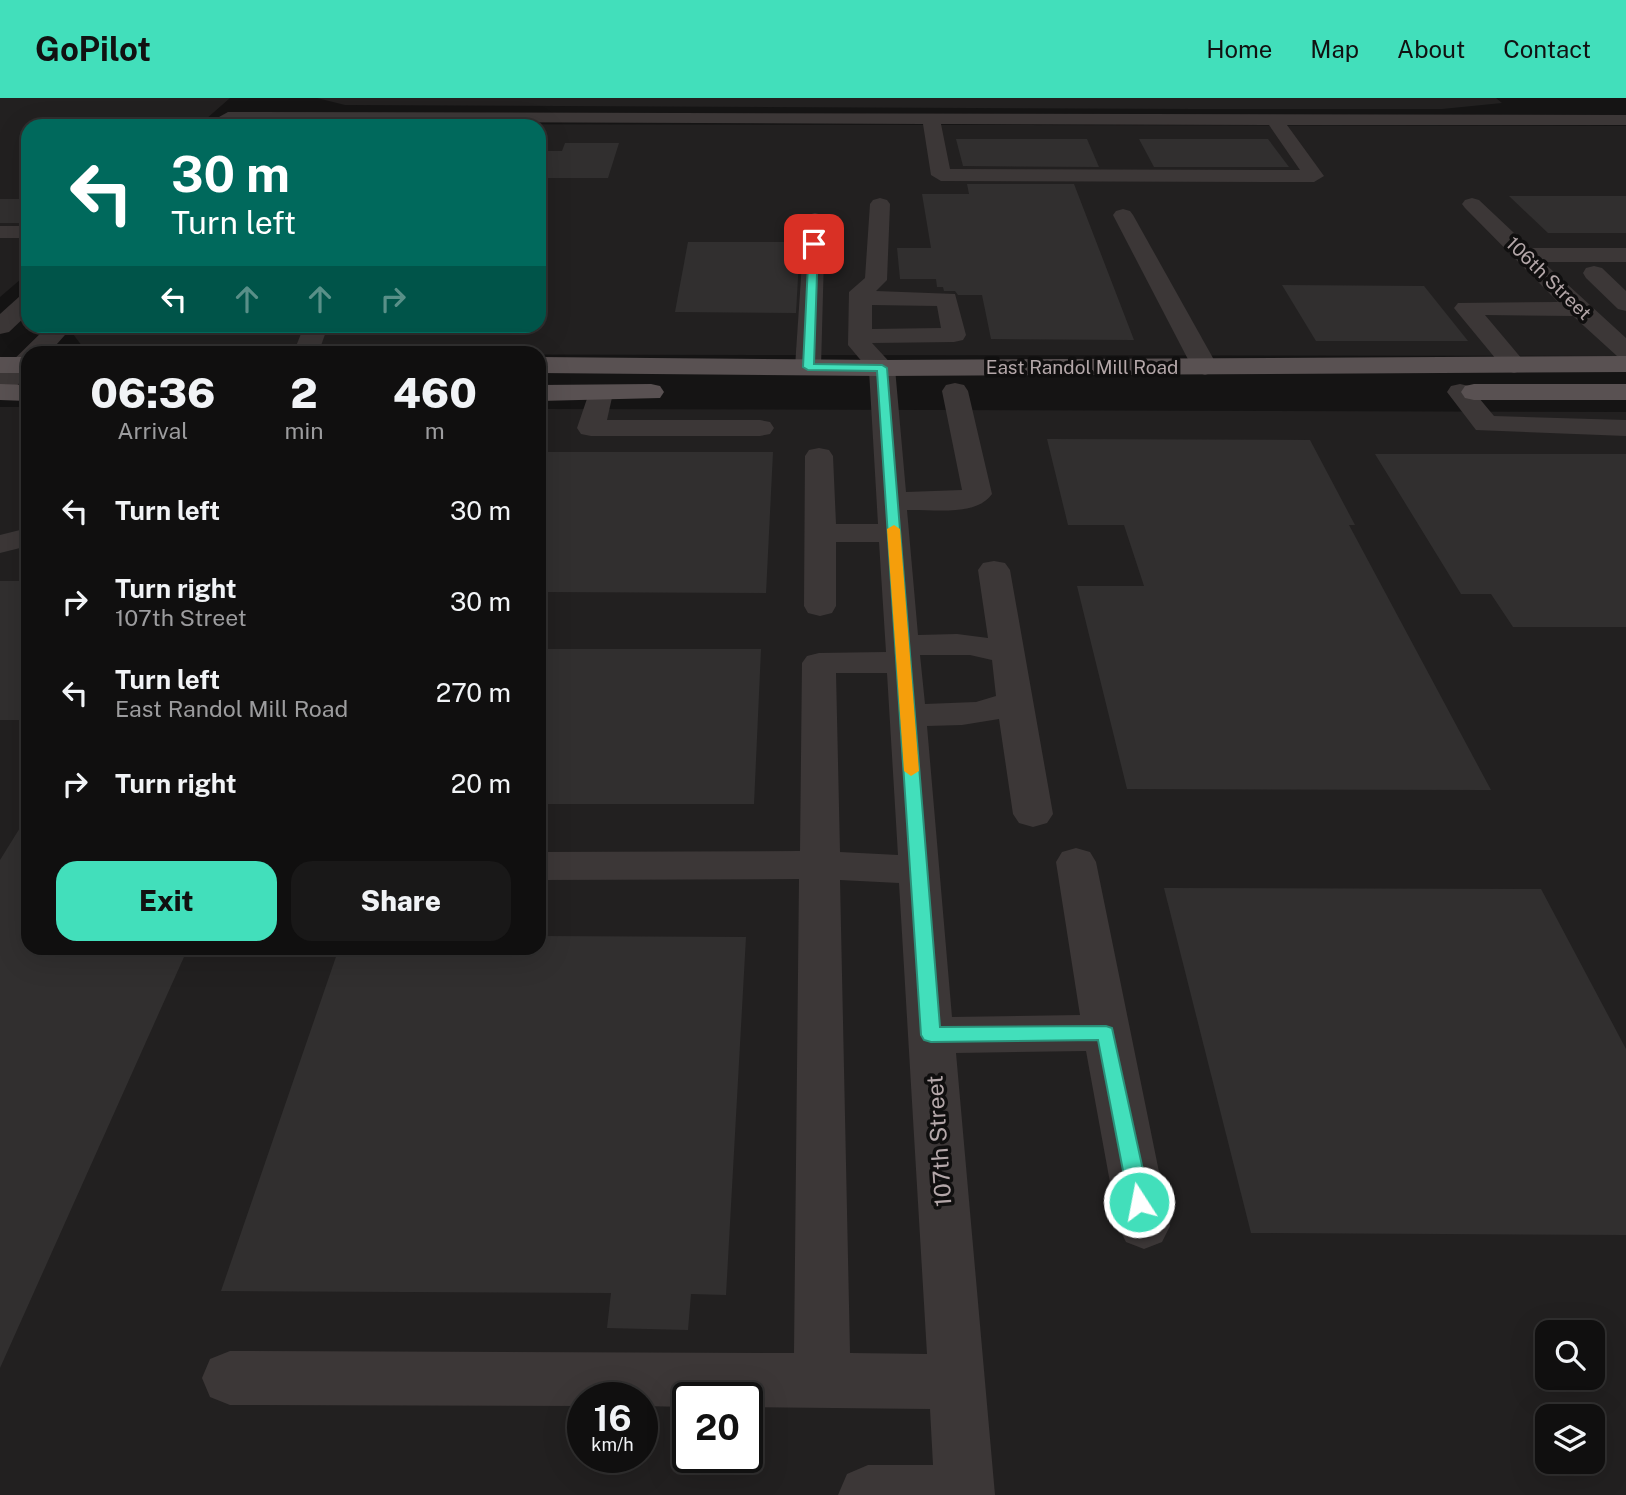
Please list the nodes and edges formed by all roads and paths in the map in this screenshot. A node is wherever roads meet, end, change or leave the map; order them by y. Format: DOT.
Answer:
graph roads {
  1 [pos="248,98"];
  2 [pos="272,98"];
  3 [pos="341,99"];
  4 [pos="1394,101"];
  5 [pos="1485,105"];
  6 [pos="850,107"];
  7 [pos="571,118"];
  8 [pos="808,118"];
  9 [pos="902,118"];
  10 [pos="237,119"];
  11 [pos="239,119"];
  12 [pos="1274,119"];
  13 [pos="546,120"];
  14 [pos="1501,120"];
  15 [pos="1626,120"];
  16 [pos="933,127"];
  17 [pos="1106,127"];
  18 [pos="621,134"];
  19 [pos="1286,136"];
  20 [pos="1119,155"];
  21 [pos="1128,176"];
  22 [pos="880,204"];
  23 [pos="1472,204"];
  24 [pos="1124,215"];
  25 [pos="815,219"];
  26 [pos="0,232"];
  27 [pos="21,232"];
  28 [pos="1526,255"];
  29 [pos="1626,255"];
  30 [pos="1594,273"];
  31 [pos="19,296"];
  32 [pos="861,298"];
  33 [pos="1626,304"];
  34 [pos="1585,314"];
  35 [pos="1626,319"];
  36 [pos="0,327"];
  37 [pos="53,333"];
  38 [pos="39,346"];
  39 [pos="1626,351"];
  40 [pos="21,362"];
  41 [pos="1626,364"];
  42 [pos="546,365"];
  43 [pos="875,365"];
  44 [pos="1514,365"];
  45 [pos="808,367"];
  46 [pos="1199,385"];
  47 [pos="0,390"];
  48 [pos="955,391"];
  49 [pos="21,392"];
  50 [pos="681,392"];
  51 [pos="776,392"];
  52 [pos="1447,392"];
  53 [pos="1626,392"];
  54 [pos="546,393"];
  55 [pos="600,393"];
  56 [pos="760,428"];
  57 [pos="1626,428"];
  58 [pos="819,456"];
  59 [pos="893,517"];
  60 [pos="821,533"];
  61 [pos="21,539"];
  62 [pos="0,544"];
  63 [pos="994,570"];
  64 [pos="820,606"];
  65 [pos="903,654"];
  66 [pos="1008,655"];
  67 [pos="1014,701"];
  68 [pos="907,715"];
  69 [pos="1033,814"];
  70 [pos="1076,862"];
  71 [pos="820,865"];
  72 [pos="546,866"];
  73 [pos="919,870"];
  74 [pos="1106,1033"];
  75 [pos="931,1035"];
  76 [pos="1144,1226"];
  77 [pos="230,1378"];
  78 [pos="822,1380"];
  79 [pos="957,1382"];
  80 [pos="868,1495"];
  81 [pos="965,1495"];
  1 -- 10 [label="street"];
  2 -- 11 [label="street"];
  3 -- 6 [label="street"];
  4 -- 6 [label="street"];
  5 -- 14 [label="street"];
  6 -- 8 [label="street"];
  6 -- 9 [label="street"];
  7 -- 8 [label="street"];
  7 -- 13 [label="street"];
  7 -- 18 [label="street"];
  8 -- 9 [label="street"];
  9 -- 16 [label="street"];
  12 -- 14 [label="street"];
  12 -- 17 [label="street"];
  12 -- 19 [label="street"];
  14 -- 15 [label="street"];
  16 -- 17 [label="street"];
  16 -- 21 [label="street"];
  17 -- 19 [label="street"];
  19 -- 21 [label="street"];
  20 -- 21 [label="street"];
  22 -- 32 [label="street"];
  23 -- 28 [label="street, 106th Street"];
  24 -- 46 [label="street"];
  25 -- 45 [label="street"];
  26 -- 27 [label="street"];
  28 -- 29 [label="street"];
  28 -- 34 [label="street, 106th Street"];
  30 -- 33 [label="street"];
  31 -- 36 [label="street"];
  32 -- 43 [label="street, 107th Street"];
  32 -- 43 [label="street"];
  34 -- 35 [label="street"];
  34 -- 39 [label="street, 106th Street"];
  34 -- 44 [label="street"];
  37 -- 38 [label="street"];
  40 -- 47 [label="street"];
  41 -- 44 [label="main road, East Randol Mill Road"];
  42 -- 45 [label="main road, East Randol Mill Road"];
  43 -- 45 [label="main road, East Randol Mill Road"];
  43 -- 46 [label="main road, East Randol Mill Road"];
  43 -- 48 [label="main road, East Randol Mill Road"];
  43 -- 51 [label="main road, East Randol Mill Road"];
  43 -- 59 [label="street, 107th Street"];
  44 -- 46 [label="main road, East Randol Mill Road"];
  46 -- 48 [label="main road, East Randol Mill Road"];
  47 -- 49 [label="main road"];
  48 -- 59 [label="street"];
  50 -- 55 [label="main road"];
  52 -- 53 [label="main road"];
  52 -- 57 [label="street"];
  54 -- 55 [label="main road"];
  55 -- 56 [label="street"];
  58 -- 60 [label="street"];
  59 -- 60 [label="street"];
  59 -- 65 [label="street, 107th Street"];
  60 -- 64 [label="street"];
  61 -- 62 [label="street"];
  63 -- 66 [label="street"];
  65 -- 66 [label="street"];
  65 -- 68 [label="street, 107th Street"];
  65 -- 71 [label="street"];
  66 -- 67 [label="street"];
  67 -- 68 [label="street"];
  67 -- 69 [label="street"];
  68 -- 73 [label="street, 107th Street"];
  70 -- 74 [label="street"];
  71 -- 72 [label="street"];
  71 -- 73 [label="street"];
  71 -- 78 [label="street"];
  73 -- 75 [label="street, 107th Street"];
  74 -- 75 [label="street"];
  74 -- 76 [label="street"];
  75 -- 79 [label="street, 107th Street"];
  77 -- 78 [label="street"];
  78 -- 79 [label="street"];
  79 -- 81 [label="street, 107th Street"];
  80 -- 81 [label="street"];
}
